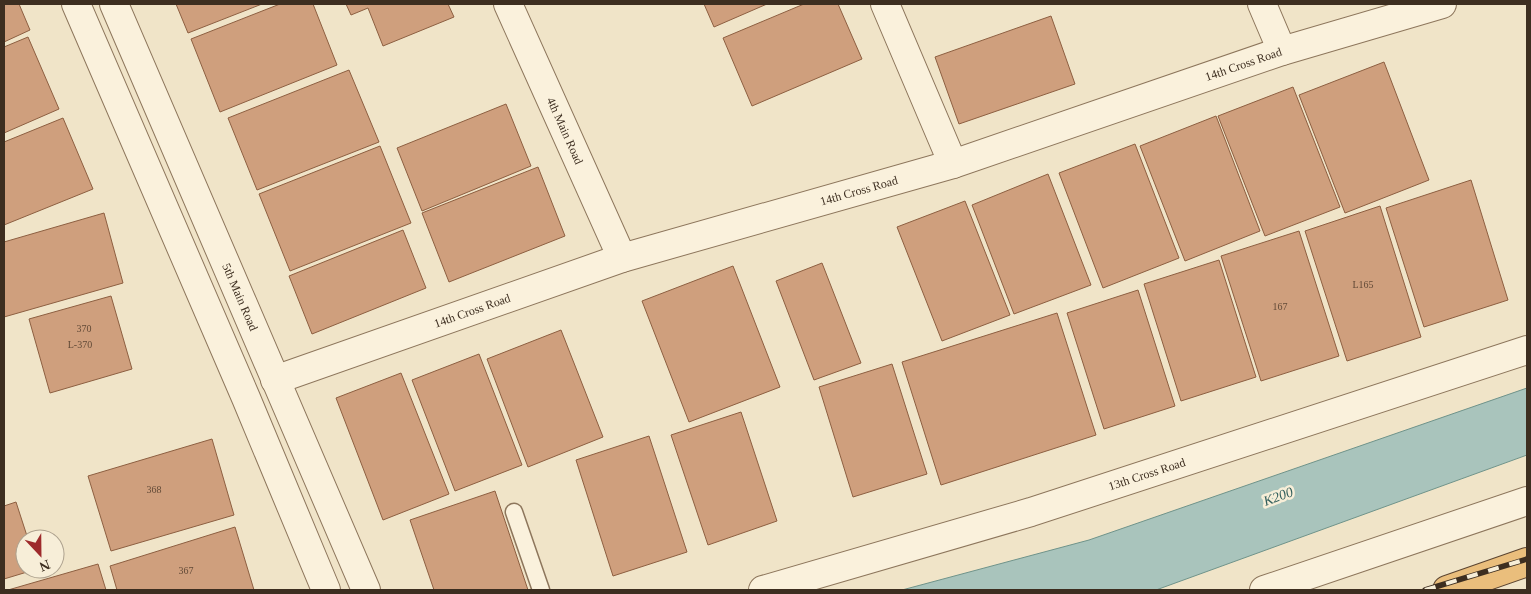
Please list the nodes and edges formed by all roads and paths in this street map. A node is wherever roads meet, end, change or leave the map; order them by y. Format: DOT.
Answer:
graph roads {
  1 [pos="76,4"];
  2 [pos="114,4"];
  3 [pos="508,4"];
  4 [pos="886,4"];
  5 [pos="1262,4"];
  6 [pos="1442,4"];
  7 [pos="1282,51"];
  8 [pos="953,164"];
  9 [pos="622,258"];
  10 [pos="1527,350"];
  11 [pos="275,380"];
  12 [pos="1527,501"];
  13 [pos="514,512"];
  14 [pos="1527,562"];
  15 [pos="326,590"];
  16 [pos="366,590"];
  17 [pos="541,590"];
  18 [pos="763,590"];
  19 [pos="1264,590"];
  20 [pos="1447,590"];
  1 -- 15 [label="street"];
  2 -- 11 [label="street, 5th Main Road"];
  3 -- 9 [label="street, 4th Main Road"];
  4 -- 8 [label="street"];
  5 -- 7 [label="street"];
  6 -- 7 [label="street, 14th Cross Road"];
  7 -- 8 [label="street, 14th Cross Road"];
  8 -- 9 [label="street, 14th Cross Road"];
  9 -- 11 [label="street, 14th Cross Road"];
  10 -- 18 [label="street, 13th Cross Road"];
  11 -- 16 [label="street, 5th Main Road"];
  12 -- 19 [label="street"];
  13 -- 17 [label="lane"];
  14 -- 20 [label="highway"];
}
